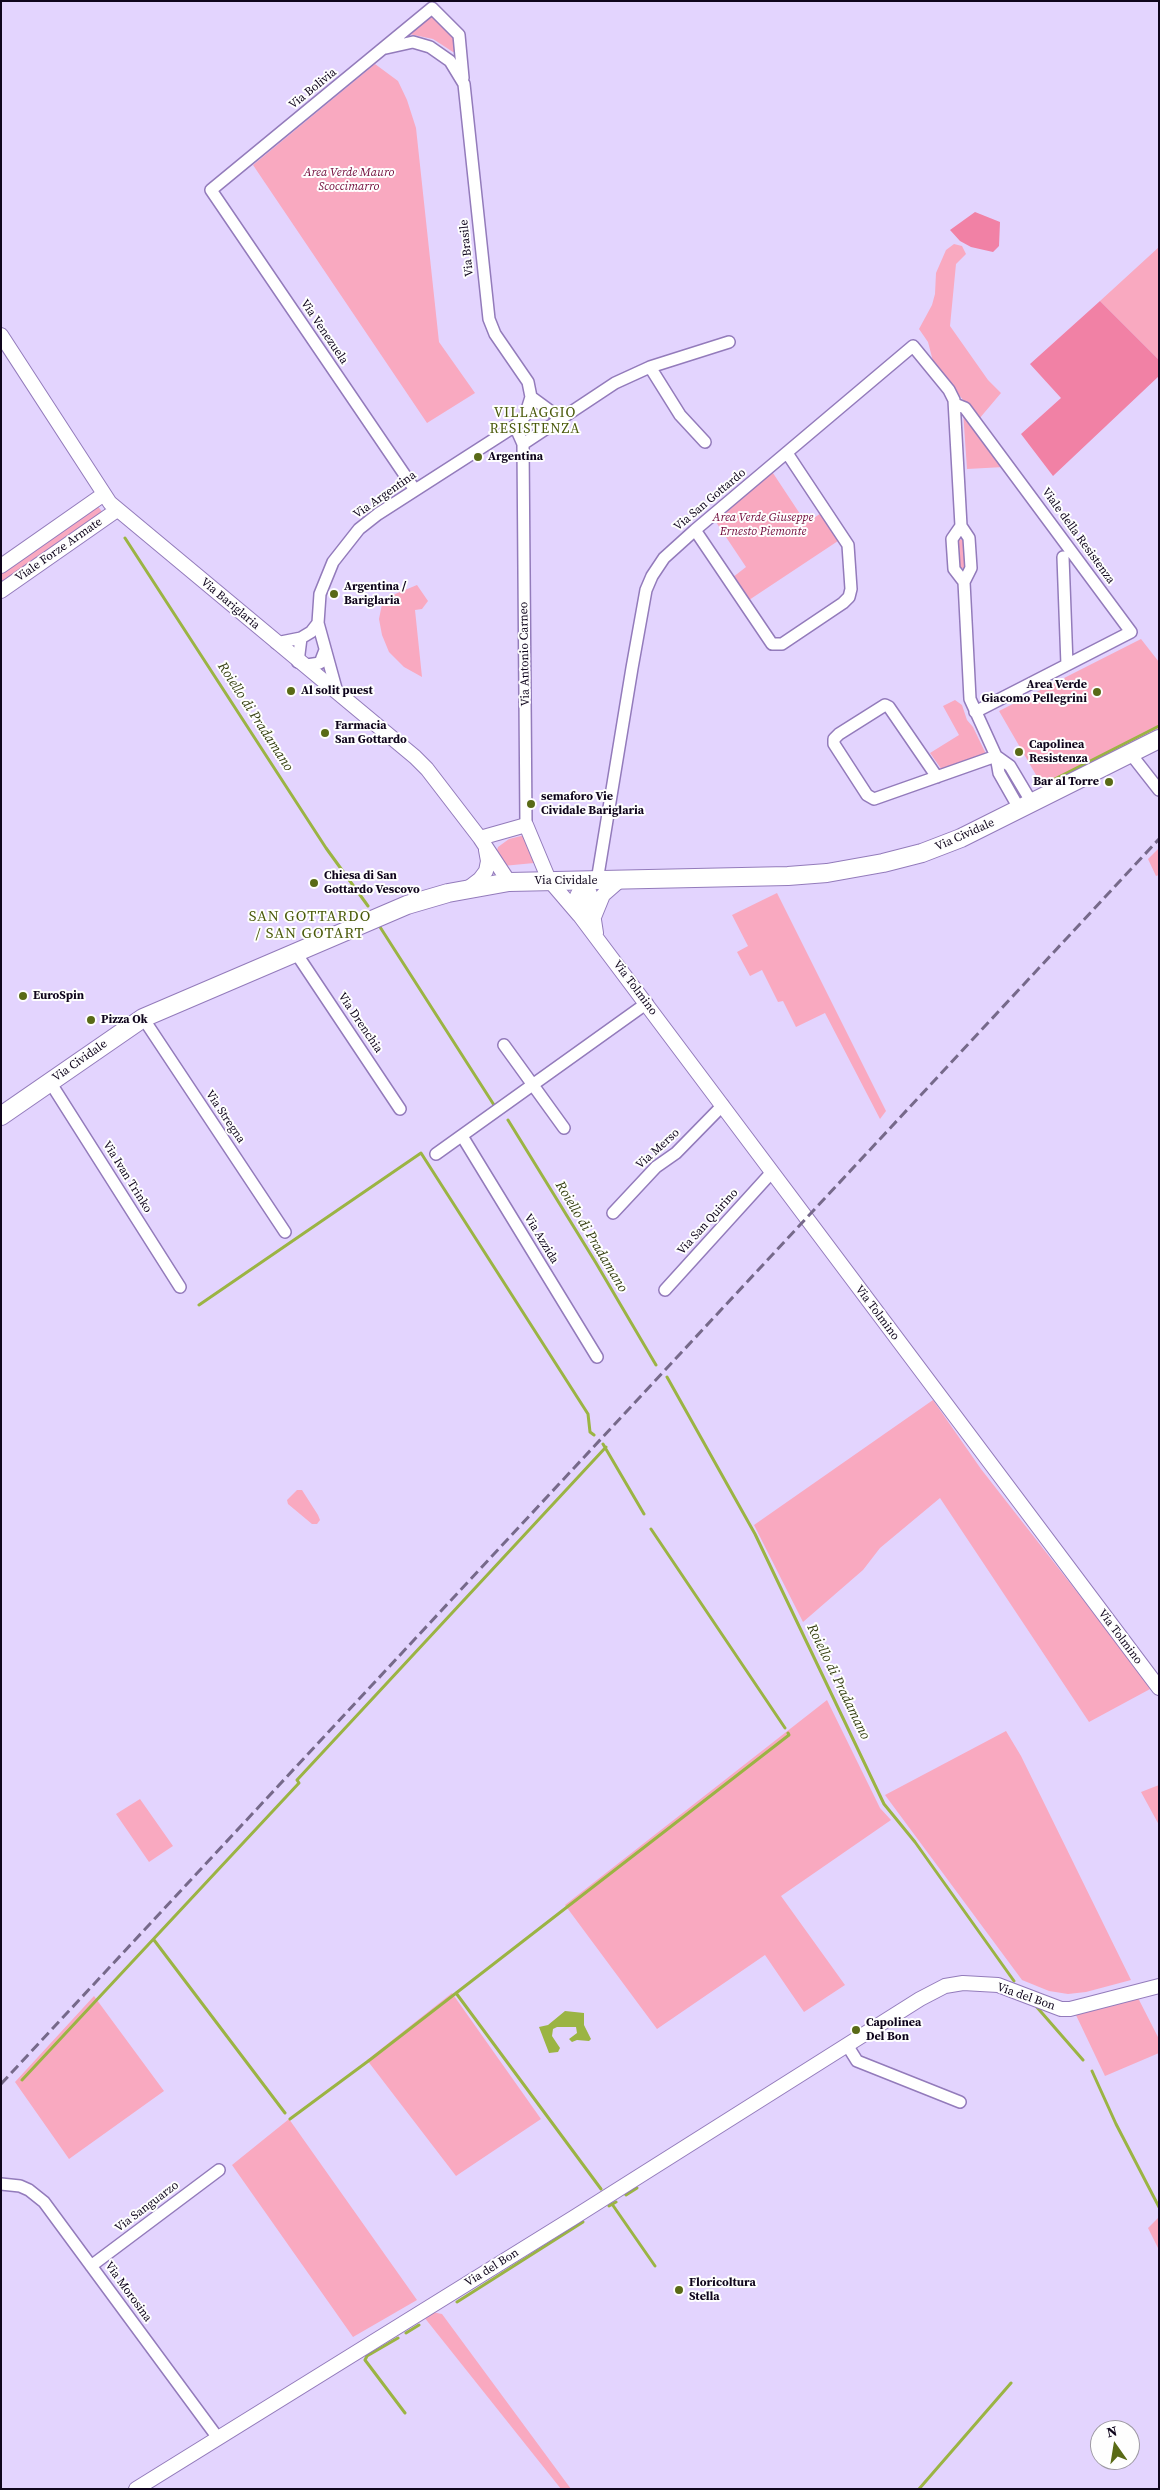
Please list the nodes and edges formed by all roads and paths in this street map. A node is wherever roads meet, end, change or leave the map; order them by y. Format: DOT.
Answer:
graph roads {
  1 [pos="432,8"];
  2 [pos="386,48"];
  3 [pos="464,84"];
  4 [pos="211,190"];
  5 [pos="1,335"];
  6 [pos="729,342"];
  7 [pos="913,346"];
  8 [pos="650,367"];
  9 [pos="531,398"];
  10 [pos="955,404"];
  11 [pos="561,418"];
  12 [pos="515,426"];
  13 [pos="705,442"];
  14 [pos="523,444"];
  15 [pos="787,453"];
  16 [pos="415,490"];
  17 [pos="104,494"];
  18 [pos="117,510"];
  19 [pos="961,526"];
  20 [pos="695,530"];
  21 [pos="1063,556"];
  22 [pos="1,566"];
  23 [pos="964,582"];
  24 [pos="1,591"];
  25 [pos="318,623"];
  26 [pos="301,638"];
  27 [pos="276,643"];
  28 [pos="325,650"];
  29 [pos="298,662"];
  30 [pos="1067,665"];
  31 [pos="337,692"];
  32 [pos="975,712"];
  33 [pos="1159,739"];
  34 [pos="1130,753"];
  35 [pos="996,756"];
  36 [pos="937,777"];
  37 [pos="1159,790"];
  38 [pos="1026,806"];
  39 [pos="526,825"];
  40 [pos="483,844"];
  41 [pos="549,880"];
  42 [pos="591,880"];
  43 [pos="619,881"];
  44 [pos="509,882"];
  45 [pos="465,890"];
  46 [pos="586,918"];
  47 [pos="296,953"];
  48 [pos="647,1003"];
  49 [pos="143,1018"];
  50 [pos="504,1045"];
  51 [pos="50,1082"];
  52 [pos="532,1085"];
  53 [pos="723,1106"];
  54 [pos="400,1109"];
  55 [pos="1,1116"];
  56 [pos="564,1128"];
  57 [pos="462,1136"];
  58 [pos="436,1154"];
  59 [pos="772,1172"];
  60 [pos="613,1213"];
  61 [pos="285,1232"];
  62 [pos="180,1287"];
  63 [pos="666,1290"];
  64 [pos="597,1357"];
  65 [pos="1159,1688"];
  66 [pos="1159,1986"];
  67 [pos="847,2045"];
  68 [pos="960,2102"];
  69 [pos="219,2170"];
  70 [pos="1,2184"];
  71 [pos="91,2266"];
  72 [pos="218,2438"];
  73 [pos="136,2489"];
  1 -- 2 [label="street, Via Bolivia"];
  1 -- 3 [label="street, Via Brasile"];
  2 -- 3 [label="street, Via Brasile"];
  2 -- 4 [label="street, Via Bolivia"];
  3 -- 9 [label="street, Via Brasile"];
  4 -- 16 [label="street, Via Venezuela"];
  5 -- 17 [label="street, Via Bariglaria"];
  6 -- 8 [label="street"];
  7 -- 10 [label="street, Viale della Resistenza"];
  7 -- 15 [label="street, Via San Gottardo"];
  8 -- 11 [label="street"];
  8 -- 13 [label="street"];
  9 -- 11 [label="street"];
  9 -- 12 [label="street"];
  10 -- 19 [label="street, Viale della Resistenza"];
  10 -- 30 [label="street, Viale della Resistenza"];
  11 -- 14 [label="street"];
  12 -- 14 [label="street, Via Antonio Carneo"];
  12 -- 16 [label="street, Via Argentina"];
  14 -- 39 [label="street, Via Antonio Carneo"];
  15 -- 20 [label="street, Via San Gottardo"];
  15 -- 20 [label="street"];
  16 -- 25 [label="street, Via Argentina"];
  17 -- 18 [label="street, Via Bariglaria"];
  17 -- 22 [label="street, Viale Forze Armate"];
  18 -- 24 [label="street, Viale Forze Armate"];
  18 -- 27 [label="street, Via Bariglaria"];
  19 -- 23 [label="street, Viale della Resistenza"];
  19 -- 23 [label="street, Viale della Resistenza"];
  20 -- 42 [label="street, Via San Gottardo"];
  21 -- 30 [label="street, Viale della Resistenza"];
  23 -- 32 [label="street, Viale della Resistenza"];
  25 -- 26 [label="street"];
  25 -- 28 [label="street, Via Argentina"];
  26 -- 27 [label="street"];
  26 -- 29 [label="street"];
  27 -- 29 [label="street, Via Bariglaria"];
  28 -- 29 [label="street"];
  28 -- 31 [label="street, Via Argentina"];
  29 -- 31 [label="street, Via Bariglaria"];
  30 -- 32 [label="street, Viale della Resistenza"];
  31 -- 40 [label="street, Via Bariglaria"];
  32 -- 35 [label="street, Viale della Resistenza"];
  33 -- 34 [label="main road, Via Cividale"];
  34 -- 37 [label="street"];
  34 -- 38 [label="main road, Via Cividale"];
  35 -- 36 [label="street"];
  35 -- 38 [label="street, Viale della Resistenza"];
  36 -- 36 [label="street"];
  38 -- 43 [label="main road, Via Cividale"];
  39 -- 40 [label="street"];
  39 -- 41 [label="street, Via Antonio Carneo"];
  40 -- 44 [label="street, Via Bariglaria"];
  40 -- 45 [label="street"];
  41 -- 42 [label="main road, Via Cividale"];
  41 -- 44 [label="main road, Via Cividale"];
  41 -- 46 [label="street, Via Tolmino"];
  42 -- 43 [label="main road, Via Cividale"];
  42 -- 46 [label="street, Via Tolmino"];
  43 -- 46 [label="street"];
  44 -- 45 [label="main road, Via Cividale"];
  45 -- 47 [label="main road, Via Cividale"];
  46 -- 48 [label="street, Via Tolmino"];
  47 -- 49 [label="main road, Via Cividale"];
  47 -- 54 [label="street, Via Drenchia"];
  48 -- 52 [label="street"];
  48 -- 53 [label="street, Via Tolmino"];
  49 -- 51 [label="main road, Via Cividale"];
  49 -- 61 [label="street, Via Stregna"];
  50 -- 52 [label="street"];
  51 -- 55 [label="main road, Via Cividale"];
  51 -- 62 [label="street, Via Ivan Trinko"];
  52 -- 56 [label="street"];
  52 -- 57 [label="street"];
  53 -- 59 [label="street, Via Tolmino"];
  53 -- 60 [label="street, Via Merso"];
  57 -- 58 [label="street"];
  57 -- 64 [label="street, Via Azzida"];
  59 -- 63 [label="street, Via San Quirino"];
  59 -- 65 [label="street, Via Tolmino"];
  66 -- 67 [label="street, Via del Bon"];
  67 -- 68 [label="street"];
  67 -- 72 [label="street, Via del Bon"];
  69 -- 71 [label="street, Via Sanguarzo"];
  70 -- 71 [label="street, Via Morosina"];
  71 -- 72 [label="street, Via Morosina"];
  72 -- 73 [label="street, Via del Bon"];
}
